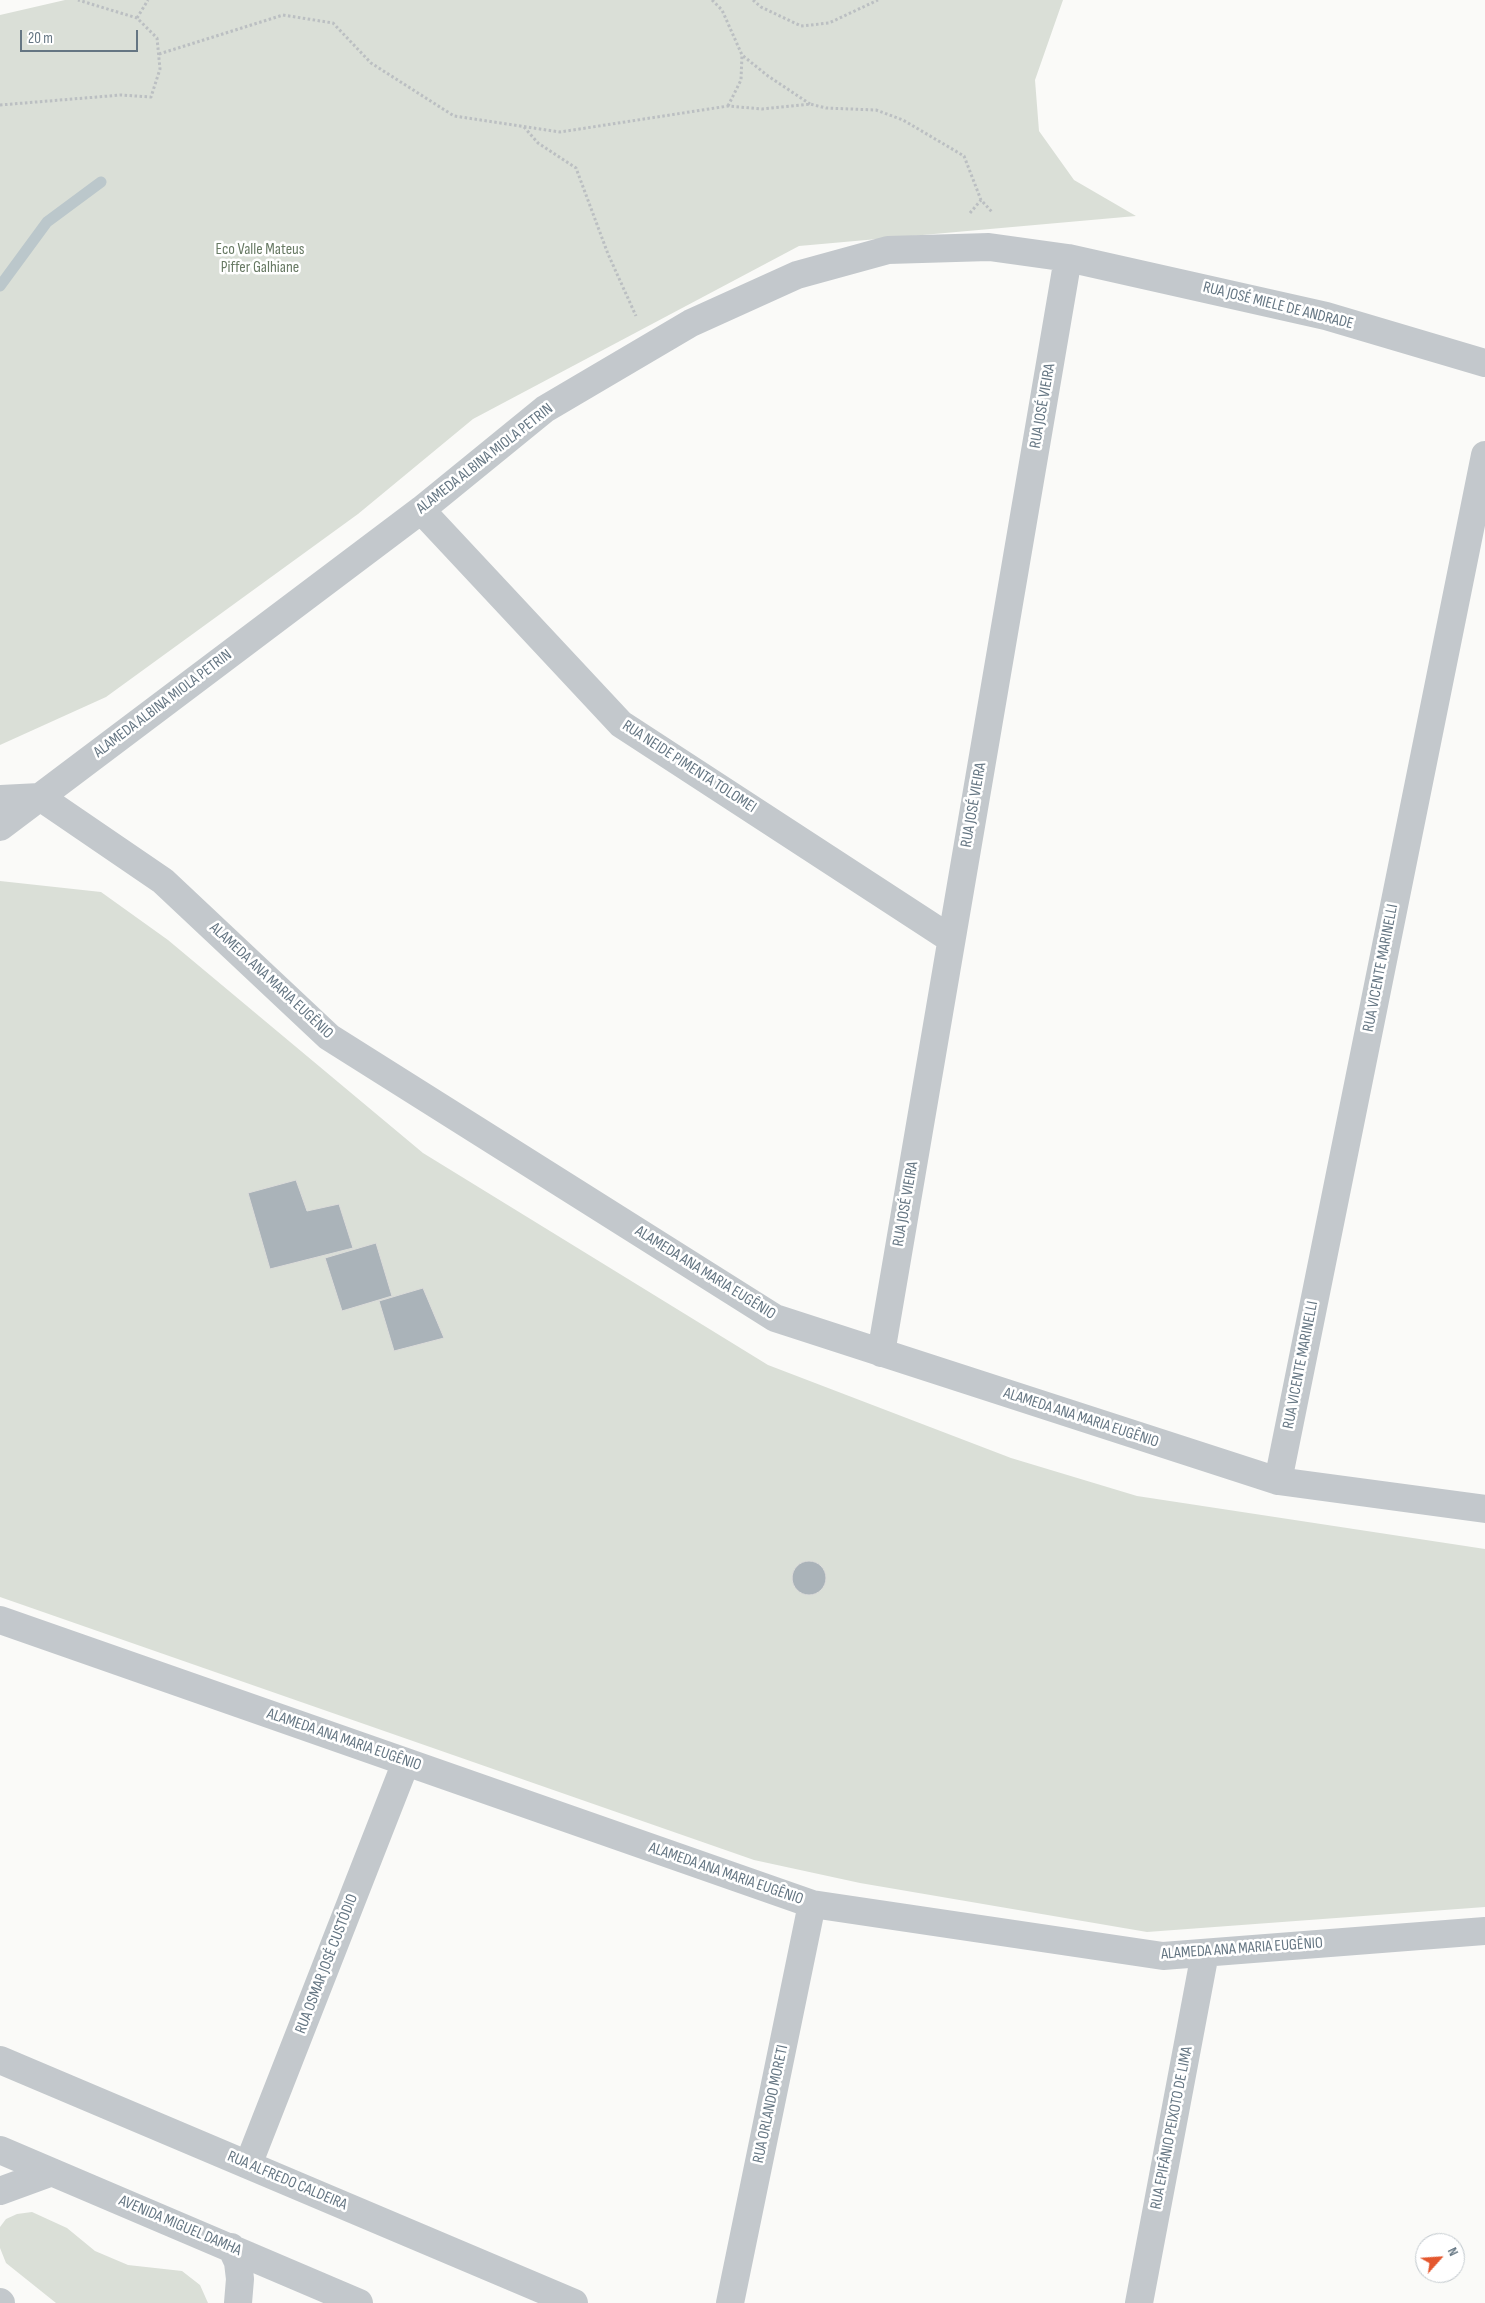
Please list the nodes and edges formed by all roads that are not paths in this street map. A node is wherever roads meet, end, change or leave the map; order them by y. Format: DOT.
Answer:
graph roads {
  1 [pos="1068,258"];
  2 [pos="1485,363"];
  3 [pos="1485,455"];
  4 [pos="421,510"];
  5 [pos="40,797"];
  6 [pos="0,799"];
  7 [pos="0,827"];
  8 [pos="951,939"];
  9 [pos="881,1353"];
  10 [pos="1278,1481"];
  11 [pos="1485,1509"];
  12 [pos="0,1620"];
  13 [pos="406,1762"];
  14 [pos="812,1904"];
  15 [pos="1485,1931"];
  16 [pos="1205,1953"];
  17 [pos="0,2060"];
  18 [pos="0,2150"];
  19 [pos="248,2165"];
  20 [pos="52,2172"];
  21 [pos="0,2191"];
  22 [pos="231,2247"];
  23 [pos="238,2303"];
  24 [pos="358,2303"];
  25 [pos="574,2303"];
  26 [pos="730,2303"];
  27 [pos="1139,2303"];
  1 -- 2 [label="street, RUA JOSÉ MIELE DE ANDRADE"];
  1 -- 4 [label="street, ALAMEDA ALBINA MIOLA PETRIN"];
  1 -- 8 [label="street, RUA JOSÉ VIEIRA"];
  3 -- 10 [label="street, RUA VICENTE MARINELLI"];
  4 -- 5 [label="street, ALAMEDA ALBINA MIOLA PETRIN"];
  4 -- 8 [label="street, RUA NEIDE PIMENTA TOLOMEI"];
  5 -- 6 [label="street"];
  5 -- 7 [label="street, ALAMEDA ALBINA MIOLA PETRIN"];
  5 -- 9 [label="street, ALAMEDA ANA MARIA EUGÊNIO"];
  8 -- 9 [label="street, RUA JOSÉ VIEIRA"];
  9 -- 10 [label="street, ALAMEDA ANA MARIA EUGÊNIO"];
  10 -- 11 [label="street, ALAMEDA ANA MARIA EUGÊNIO"];
  12 -- 13 [label="street, ALAMEDA ANA MARIA EUGÊNIO"];
  13 -- 14 [label="street, ALAMEDA ANA MARIA EUGÊNIO"];
  13 -- 19 [label="street, RUA OSMAR JOSÉ CUSTÓDIO"];
  14 -- 16 [label="street, ALAMEDA ANA MARIA EUGÊNIO"];
  14 -- 26 [label="street, RUA ORLANDO MORETI"];
  15 -- 16 [label="street, ALAMEDA ANA MARIA EUGÊNIO"];
  16 -- 27 [label="street, RUA EPIFÂNIO PEIXOTO DE LIMA"];
  17 -- 19 [label="street, RUA ALFREDO CALDEIRA"];
  18 -- 20 [label="street, AVENIDA MIGUEL DAMHA"];
  19 -- 25 [label="street, RUA ALFREDO CALDEIRA"];
  20 -- 21 [label="street"];
  20 -- 22 [label="street, AVENIDA MIGUEL DAMHA"];
  22 -- 23 [label="street"];
  22 -- 24 [label="street, AVENIDA MIGUEL DAMHA"];
}
